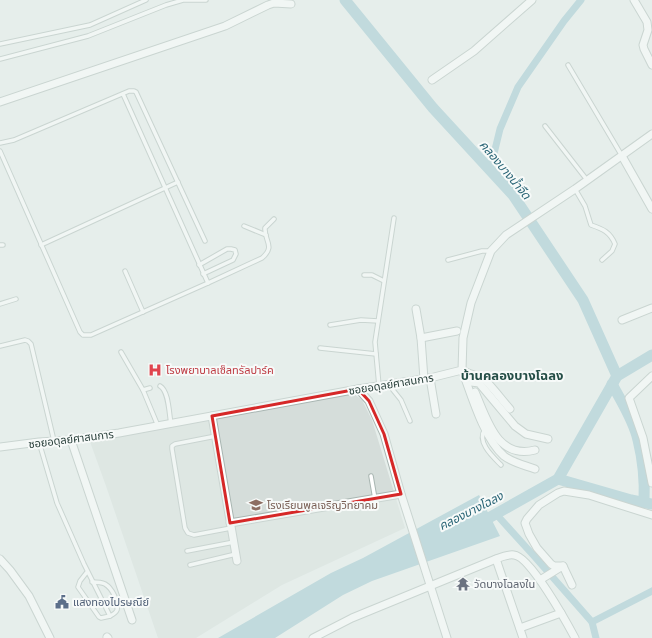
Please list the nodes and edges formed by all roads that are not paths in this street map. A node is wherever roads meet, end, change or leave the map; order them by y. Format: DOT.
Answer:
graph roads {
  1 [pos="146,0"];
  2 [pos="206,0"];
  3 [pos="532,0"];
  4 [pos="634,0"];
  5 [pos="291,4"];
  6 [pos="0,44"];
  7 [pos="0,59"];
  8 [pos="568,65"];
  9 [pos="652,65"];
  10 [pos="432,80"];
  11 [pos="123,94"];
  12 [pos="0,102"];
  13 [pos="545,126"];
  14 [pos="652,134"];
  15 [pos="0,143"];
  16 [pos="0,151"];
  17 [pos="622,156"];
  18 [pos="587,180"];
  19 [pos="178,182"];
  20 [pos="165,188"];
  21 [pos="575,189"];
  22 [pos="652,209"];
  23 [pos="394,218"];
  24 [pos="274,219"];
  25 [pos="244,226"];
  26 [pos="266,235"];
  27 [pos="205,241"];
  28 [pos="41,245"];
  29 [pos="491,251"];
  30 [pos="448,260"];
  31 [pos="602,260"];
  32 [pos="199,265"];
  33 [pos="125,271"];
  34 [pos="203,274"];
  35 [pos="364,275"];
  36 [pos="384,281"];
  37 [pos="208,284"];
  38 [pos="16,299"];
  39 [pos="0,304"];
  40 [pos="652,308"];
  41 [pos="416,309"];
  42 [pos="143,312"];
  43 [pos="622,320"];
  44 [pos="378,321"];
  45 [pos="330,325"];
  46 [pos="457,331"];
  47 [pos="421,338"];
  48 [pos="0,346"];
  49 [pos="320,348"];
  50 [pos="121,352"];
  51 [pos="376,354"];
  52 [pos="462,370"];
  53 [pos="652,376"];
  54 [pos="470,378"];
  55 [pos="427,379"];
  56 [pos="388,385"];
  57 [pos="160,386"];
  58 [pos="379,386"];
  59 [pos="150,388"];
  60 [pos="358,389"];
  61 [pos="143,390"];
  62 [pos="510,410"];
  63 [pos="436,414"];
  64 [pos="212,416"];
  65 [pos="410,421"];
  66 [pos="171,424"];
  67 [pos="158,426"];
  68 [pos="486,429"];
  69 [pos="216,436"];
  70 [pos="548,439"];
  71 [pos="71,440"];
  72 [pos="54,441"];
  73 [pos="39,442"];
  74 [pos="0,447"];
  75 [pos="535,450"];
  76 [pos="501,465"];
  77 [pos="535,468"];
  78 [pos="371,476"];
  79 [pos="652,483"];
  80 [pos="401,494"];
  81 [pos="375,499"];
  82 [pos="652,515"];
  83 [pos="230,526"];
  84 [pos="234,542"];
  85 [pos="187,551"];
  86 [pos="236,554"];
  87 [pos="0,559"];
  88 [pos="496,559"];
  89 [pos="237,562"];
  90 [pos="190,565"];
  91 [pos="562,566"];
  92 [pos="88,572"];
  93 [pos="540,580"];
  94 [pos="92,582"];
  95 [pos="572,585"];
  96 [pos="430,586"];
  97 [pos="561,613"];
  98 [pos="110,616"];
  99 [pos="132,620"];
  100 [pos="520,628"];
  101 [pos="49,638"];
  102 [pos="313,638"];
  103 [pos="447,638"];
  104 [pos="523,638"];
  105 [pos="575,638"];
  1 -- 6 [label="lane"];
  2 -- 7 [label="lane"];
  3 -- 10 [label="street"];
  4 -- 9 [label="street"];
  5 -- 12 [label="street"];
  8 -- 17 [label="lane"];
  11 -- 15 [label="lane"];
  11 -- 19 [label="lane"];
  11 -- 20 [label="lane"];
  13 -- 18 [label="lane"];
  14 -- 17 [label="street"];
  16 -- 28 [label="lane"];
  17 -- 18 [label="street"];
  17 -- 22 [label="street"];
  18 -- 21 [label="street"];
  19 -- 20 [label="lane"];
  19 -- 27 [label="lane"];
  20 -- 28 [label="lane"];
  20 -- 32 [label="lane"];
  21 -- 29 [label="street"];
  21 -- 31 [label="lane"];
  23 -- 36 [label="lane"];
  24 -- 26 [label="lane"];
  25 -- 26 [label="lane"];
  26 -- 37 [label="lane"];
  28 -- 42 [label="lane"];
  29 -- 30 [label="lane"];
  29 -- 52 [label="street"];
  32 -- 34 [label="lane"];
  32 -- 34 [label="lane"];
  33 -- 42 [label="lane"];
  34 -- 37 [label="lane"];
  35 -- 36 [label="lane"];
  36 -- 44 [label="lane"];
  37 -- 42 [label="lane"];
  38 -- 39 [label="lane"];
  40 -- 43 [label="street"];
  41 -- 47 [label="street"];
  44 -- 45 [label="lane"];
  44 -- 51 [label="lane"];
  46 -- 47 [label="street"];
  47 -- 55 [label="street"];
  48 -- 72 [label="lane"];
  49 -- 51 [label="lane"];
  50 -- 61 [label="lane"];
  51 -- 58 [label="lane"];
  52 -- 54 [label="street"];
  52 -- 55 [label="street, ซอยอดุลย์ศาสนการ"];
  52 -- 68 [label="street"];
  53 -- 79 [label="street"];
  54 -- 62 [label="street"];
  54 -- 70 [label="street"];
  54 -- 75 [label="street"];
  55 -- 56 [label="street, ซอยอดุลย์ศาสนการ"];
  55 -- 63 [label="street"];
  56 -- 58 [label="street, ซอยอดุลย์ศาสนการ"];
  56 -- 65 [label="lane"];
  57 -- 66 [label="lane"];
  58 -- 60 [label="street, ซอยอดุลย์ศาสนการ"];
  59 -- 61 [label="lane"];
  60 -- 64 [label="street, ซอยอดุลย์ศาสนการ"];
  60 -- 80 [label="street"];
  61 -- 67 [label="lane"];
  64 -- 66 [label="street, ซอยอดุลย์ศาสนการ"];
  64 -- 69 [label="street"];
  66 -- 67 [label="street, ซอยอดุลย์ศาสนการ"];
  67 -- 71 [label="street, ซอยอดุลย์ศาสนการ"];
  68 -- 76 [label="lane"];
  68 -- 77 [label="street"];
  69 -- 83 [label="street"];
  69 -- 83 [label="lane"];
  71 -- 72 [label="street, ซอยอดุลย์ศาสนการ"];
  71 -- 99 [label="street"];
  72 -- 73 [label="street, ซอยอดุลย์ศาสนการ"];
  73 -- 74 [label="street, ซอยอดุลย์ศาสนการ"];
  73 -- 92 [label="lane"];
  78 -- 81 [label="lane"];
  80 -- 81 [label="street"];
  80 -- 96 [label="street"];
  81 -- 83 [label="street"];
  82 -- 91 [label="street"];
  83 -- 84 [label="street"];
  84 -- 85 [label="lane"];
  84 -- 86 [label="street"];
  86 -- 89 [label="street"];
  86 -- 90 [label="lane"];
  87 -- 101 [label="street"];
  88 -- 93 [label="street"];
  88 -- 96 [label="street"];
  88 -- 100 [label="street"];
  91 -- 93 [label="street"];
  91 -- 95 [label="street"];
  92 -- 94 [label="lane"];
  92 -- 98 [label="lane"];
  93 -- 97 [label="street"];
  94 -- 98 [label="lane"];
  94 -- 98 [label="lane"];
  96 -- 102 [label="street"];
  96 -- 103 [label="street"];
  97 -- 100 [label="street"];
  97 -- 105 [label="street"];
  100 -- 104 [label="street"];
}
